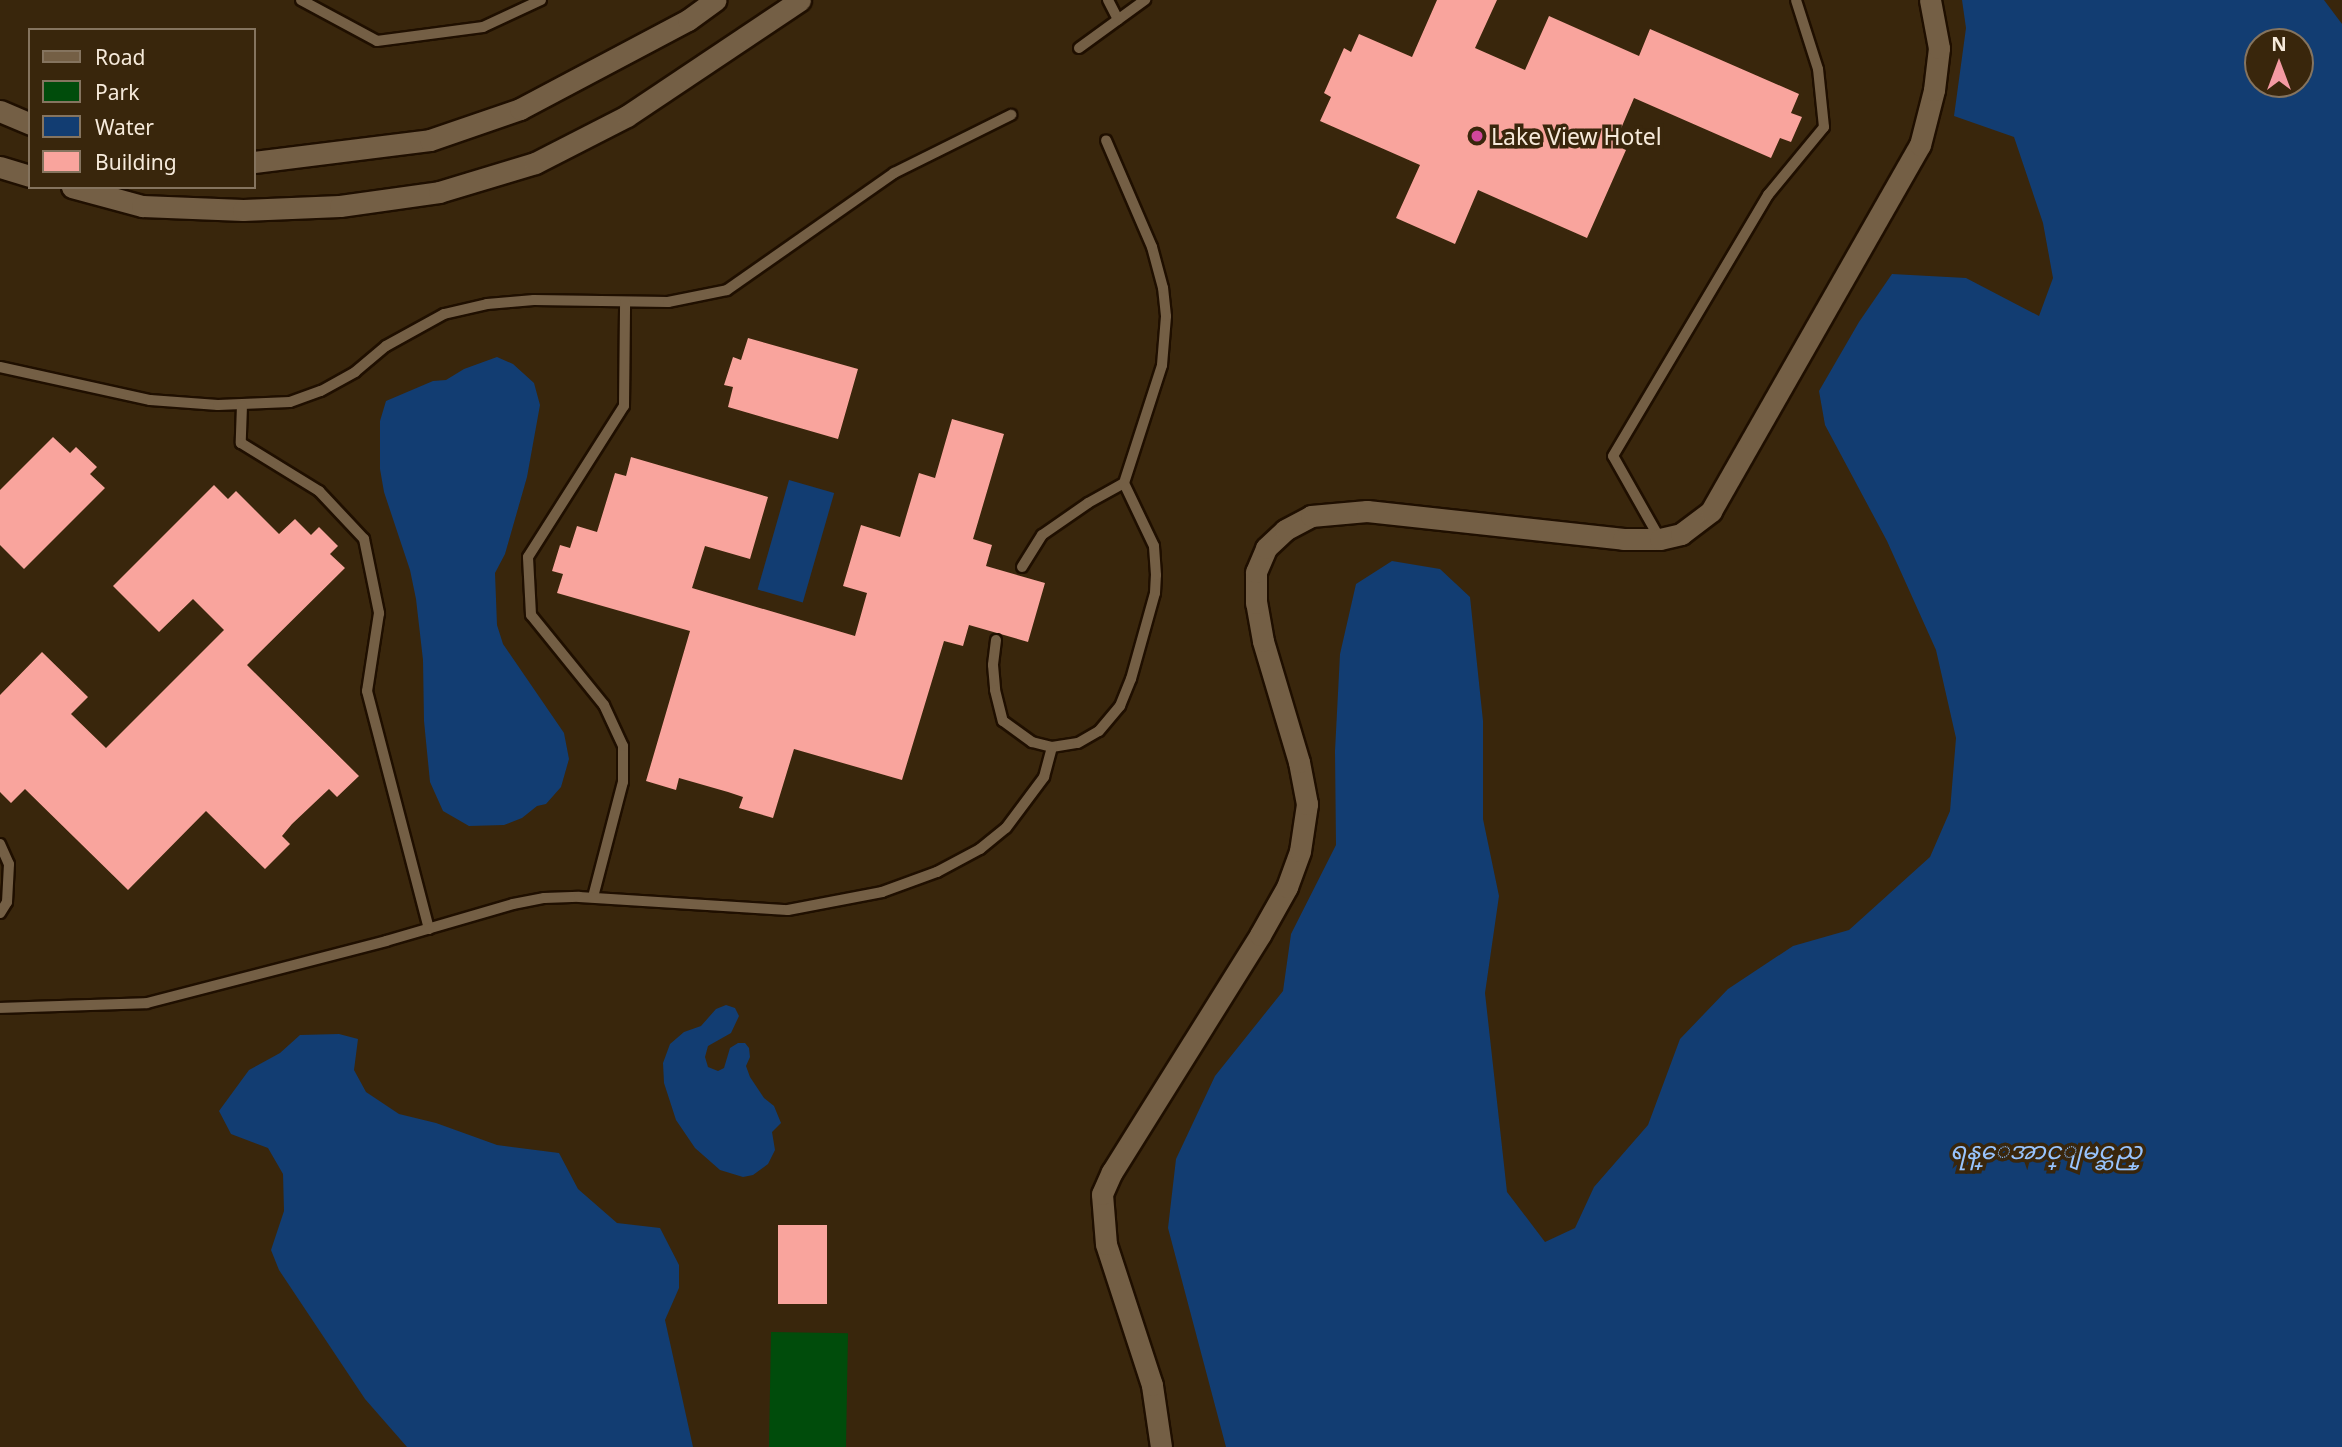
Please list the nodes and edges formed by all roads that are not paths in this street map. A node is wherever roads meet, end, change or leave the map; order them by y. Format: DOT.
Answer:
graph roads {
  1 [pos="302,0"];
  2 [pos="541,0"];
  3 [pos="716,0"];
  4 [pos="800,0"];
  5 [pos="1108,0"];
  6 [pos="1145,0"];
  7 [pos="1796,0"];
  8 [pos="1930,0"];
  9 [pos="1118,20"];
  10 [pos="1079,48"];
  11 [pos="0,111"];
  12 [pos="1011,115"];
  13 [pos="28,123"];
  14 [pos="1107,140"];
  15 [pos="256,162"];
  16 [pos="0,167"];
  17 [pos="28,175"];
  18 [pos="79,189"];
  19 [pos="625,302"];
  20 [pos="0,367"];
  21 [pos="242,405"];
  22 [pos="1124,483"];
  23 [pos="1660,540"];
  24 [pos="1022,567"];
  25 [pos="996,640"];
  26 [pos="1052,747"];
  27 [pos="0,844"];
  28 [pos="593,898"];
  29 [pos="0,913"];
  30 [pos="429,929"];
  31 [pos="0,1008"];
  32 [pos="1161,1447"];
  1 -- 2 [label="lane"];
  3 -- 15 [label="street"];
  4 -- 18 [label="street"];
  5 -- 9 [label="lane"];
  6 -- 9 [label="lane"];
  7 -- 23 [label="lane"];
  8 -- 23 [label="street"];
  9 -- 10 [label="lane"];
  11 -- 13 [label="street"];
  12 -- 19 [label="lane"];
  14 -- 22 [label="lane"];
  16 -- 17 [label="street"];
  19 -- 21 [label="lane"];
  19 -- 28 [label="lane"];
  20 -- 21 [label="lane"];
  21 -- 30 [label="lane"];
  22 -- 24 [label="lane"];
  22 -- 26 [label="lane"];
  23 -- 32 [label="street"];
  25 -- 26 [label="lane"];
  26 -- 28 [label="lane"];
  27 -- 29 [label="lane"];
  28 -- 30 [label="lane"];
  30 -- 31 [label="lane"];
}
